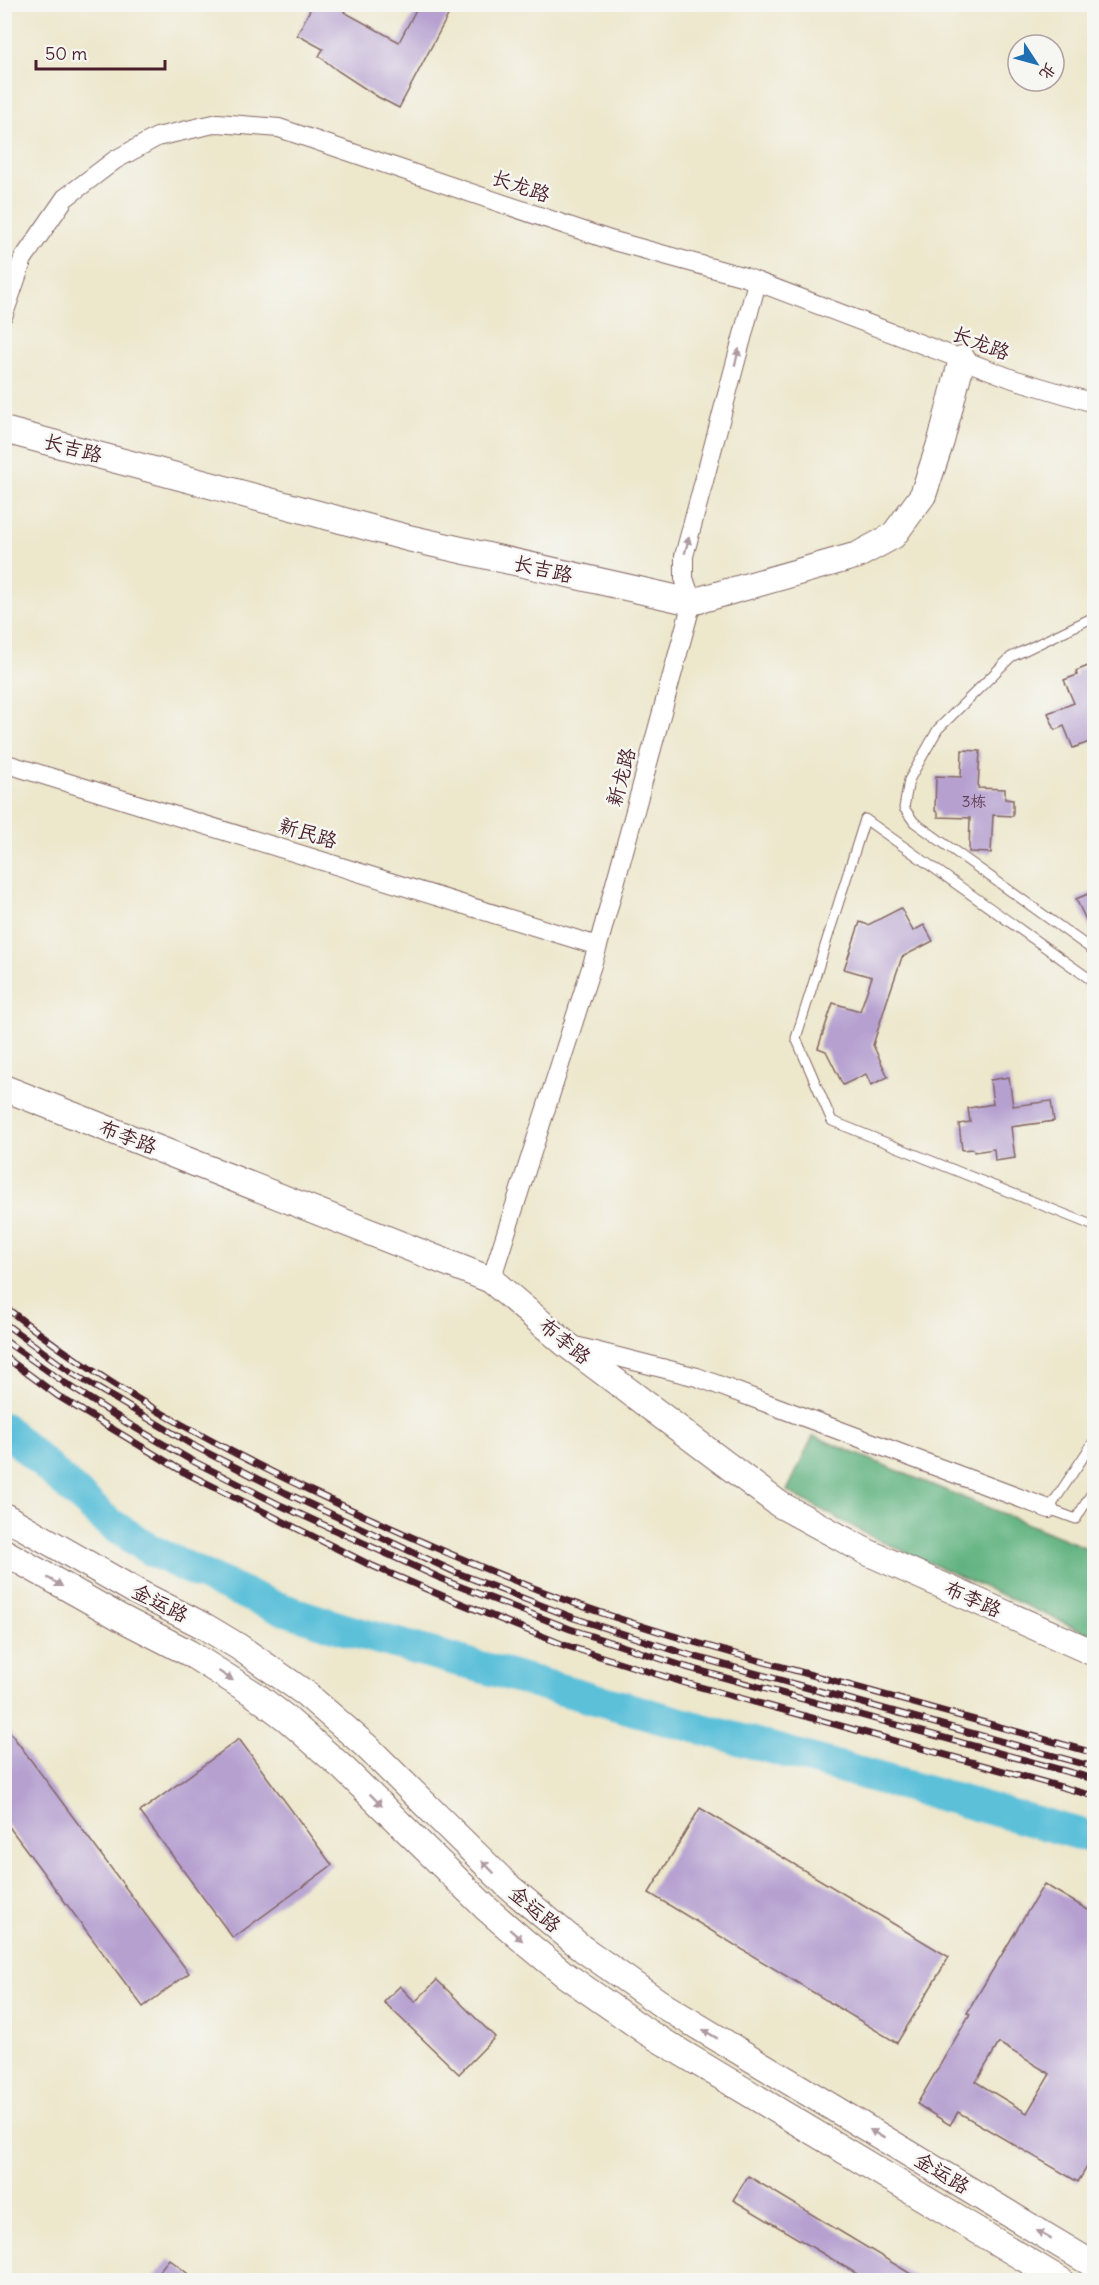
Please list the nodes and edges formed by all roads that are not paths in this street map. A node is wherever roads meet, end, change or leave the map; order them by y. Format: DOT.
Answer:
graph roads {
  1 [pos="757,282"];
  2 [pos="4,314"];
  3 [pos="962,359"];
  4 [pos="1095,403"];
  5 [pos="4,430"];
  6 [pos="692,602"];
  7 [pos="1095,617"];
  8 [pos="4,763"];
  9 [pos="598,946"];
  10 [pos="1095,951"];
  11 [pos="1095,982"];
  12 [pos="4,1088"];
  13 [pos="1095,1226"];
  14 [pos="491,1280"];
  15 [pos="566,1344"];
  16 [pos="1095,1441"];
  17 [pos="1094,1490"];
  18 [pos="1049,1509"];
  19 [pos="4,1516"];
  20 [pos="4,1552"];
  21 [pos="1095,1653"];
  22 [pos="1095,2265"];
  23 [pos="1060,2280"];
  1 -- 2 [label="street, 长龙路"];
  1 -- 3 [label="street, 长龙路"];
  6 -- 1 [label="street, one-way"];
  3 -- 4 [label="street, 长龙路"];
  3 -- 6 [label="main road, 长吉路"];
  5 -- 6 [label="main road, 长吉路"];
  6 -- 9 [label="street, 新龙路"];
  7 -- 10 [label="lane"];
  8 -- 9 [label="street, 新民路"];
  9 -- 14 [label="street, 新龙路"];
  11 -- 13 [label="lane"];
  12 -- 14 [label="main road, 布李路"];
  14 -- 15 [label="main road, 布李路"];
  15 -- 18 [label="street"];
  15 -- 21 [label="main road, 布李路"];
  16 -- 18 [label="lane"];
  17 -- 18 [label="lane"];
  22 -- 19 [label="main road, 金运路, one-way"];
  20 -- 23 [label="main road, 金运路, one-way"];
}
